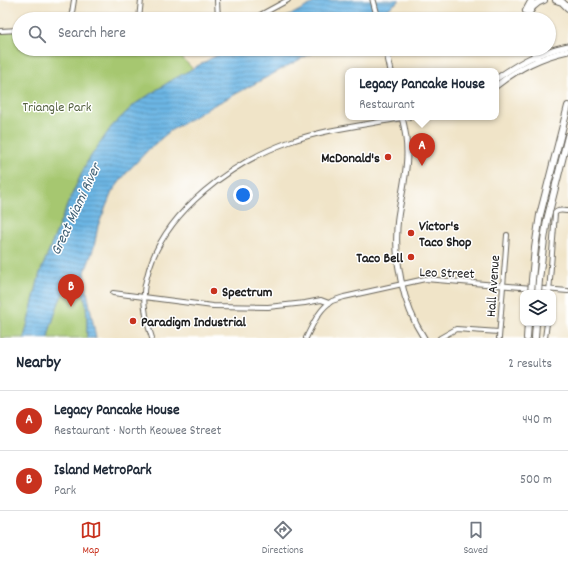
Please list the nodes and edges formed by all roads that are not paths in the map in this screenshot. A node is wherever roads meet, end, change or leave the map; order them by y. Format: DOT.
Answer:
graph roads {
  1 [pos="74,0"];
  2 [pos="141,0"];
  3 [pos="217,0"];
  4 [pos="288,0"];
  5 [pos="373,0"];
  6 [pos="532,0"];
  7 [pos="544,0"];
  8 [pos="556,0"];
  9 [pos="568,8"];
  10 [pos="73,12"];
  11 [pos="140,12"];
  12 [pos="218,12"];
  13 [pos="266,12"];
  14 [pos="376,12"];
  15 [pos="526,12"];
  16 [pos="529,12"];
  17 [pos="0,30"];
  18 [pos="12,30"];
  19 [pos="568,46"];
  20 [pos="556,49"];
  21 [pos="568,51"];
  22 [pos="556,52"];
  23 [pos="388,56"];
  24 [pos="532,56"];
  25 [pos="533,56"];
  26 [pos="390,68"];
  27 [pos="499,77"];
  28 [pos="499,84"];
  29 [pos="568,106"];
  30 [pos="391,120"];
  31 [pos="402,120"];
  32 [pos="568,136"];
  33 [pos="568,142"];
  34 [pos="565,148"];
  35 [pos="566,211"];
  36 [pos="506,235"];
  37 [pos="403,284"];
  38 [pos="503,286"];
  39 [pos="531,290"];
  40 [pos="538,290"];
  41 [pos="540,290"];
  42 [pos="549,290"];
  43 [pos="556,291"];
  44 [pos="568,291"];
  45 [pos="112,293"];
  46 [pos="144,298"];
  47 [pos="311,302"];
  48 [pos="329,303"];
  49 [pos="323,308"];
  50 [pos="528,326"];
  51 [pos="536,326"];
  52 [pos="546,326"];
  53 [pos="499,332"];
  54 [pos="152,338"];
  55 [pos="306,338"];
  56 [pos="424,338"];
  57 [pos="440,338"];
  58 [pos="499,338"];
  59 [pos="526,338"];
  60 [pos="535,338"];
  61 [pos="545,338"];
  1 -- 10 [label="street"];
  2 -- 11 [label="street"];
  3 -- 12 [label="street"];
  4 -- 13 [label="street"];
  5 -- 14 [label="main road"];
  6 -- 15 [label="highway"];
  7 -- 16 [label="highway"];
  8 -- 9 [label="highway"];
  17 -- 18 [label="street"];
  19 -- 20 [label="main road"];
  21 -- 22 [label="main road"];
  23 -- 26 [label="main road"];
  24 -- 27 [label="main road"];
  25 -- 28 [label="main road"];
  29 -- 39 [label="highway, bridge"];
  30 -- 46 [label="street"];
  31 -- 37 [label="main road"];
  32 -- 34 [label="highway"];
  33 -- 34 [label="highway"];
  34 -- 40 [label="highway, bridge"];
  35 -- 42 [label="street"];
  36 -- 38 [label="street, Hall Avenue"];
  37 -- 38 [label="street, Leo Street"];
  37 -- 48 [label="street, Leo Street"];
  37 -- 56 [label="main road"];
  38 -- 41 [label="street, Leo Street"];
  38 -- 53 [label="street, Hall Avenue"];
  43 -- 44 [label="street, Leo Street"];
  45 -- 46 [label="street, Leo Street"];
  46 -- 47 [label="street, Leo Street"];
  46 -- 54 [label="street"];
  47 -- 48 [label="street, Leo Street"];
  47 -- 49 [label="street"];
  48 -- 49 [label="street, Leo Street"];
  49 -- 55 [label="street, Leo Street"];
  50 -- 59 [label="highway"];
  51 -- 60 [label="highway"];
  52 -- 61 [label="street"];
  53 -- 57 [label="street"];
  53 -- 58 [label="street, Hall Avenue"];
}
